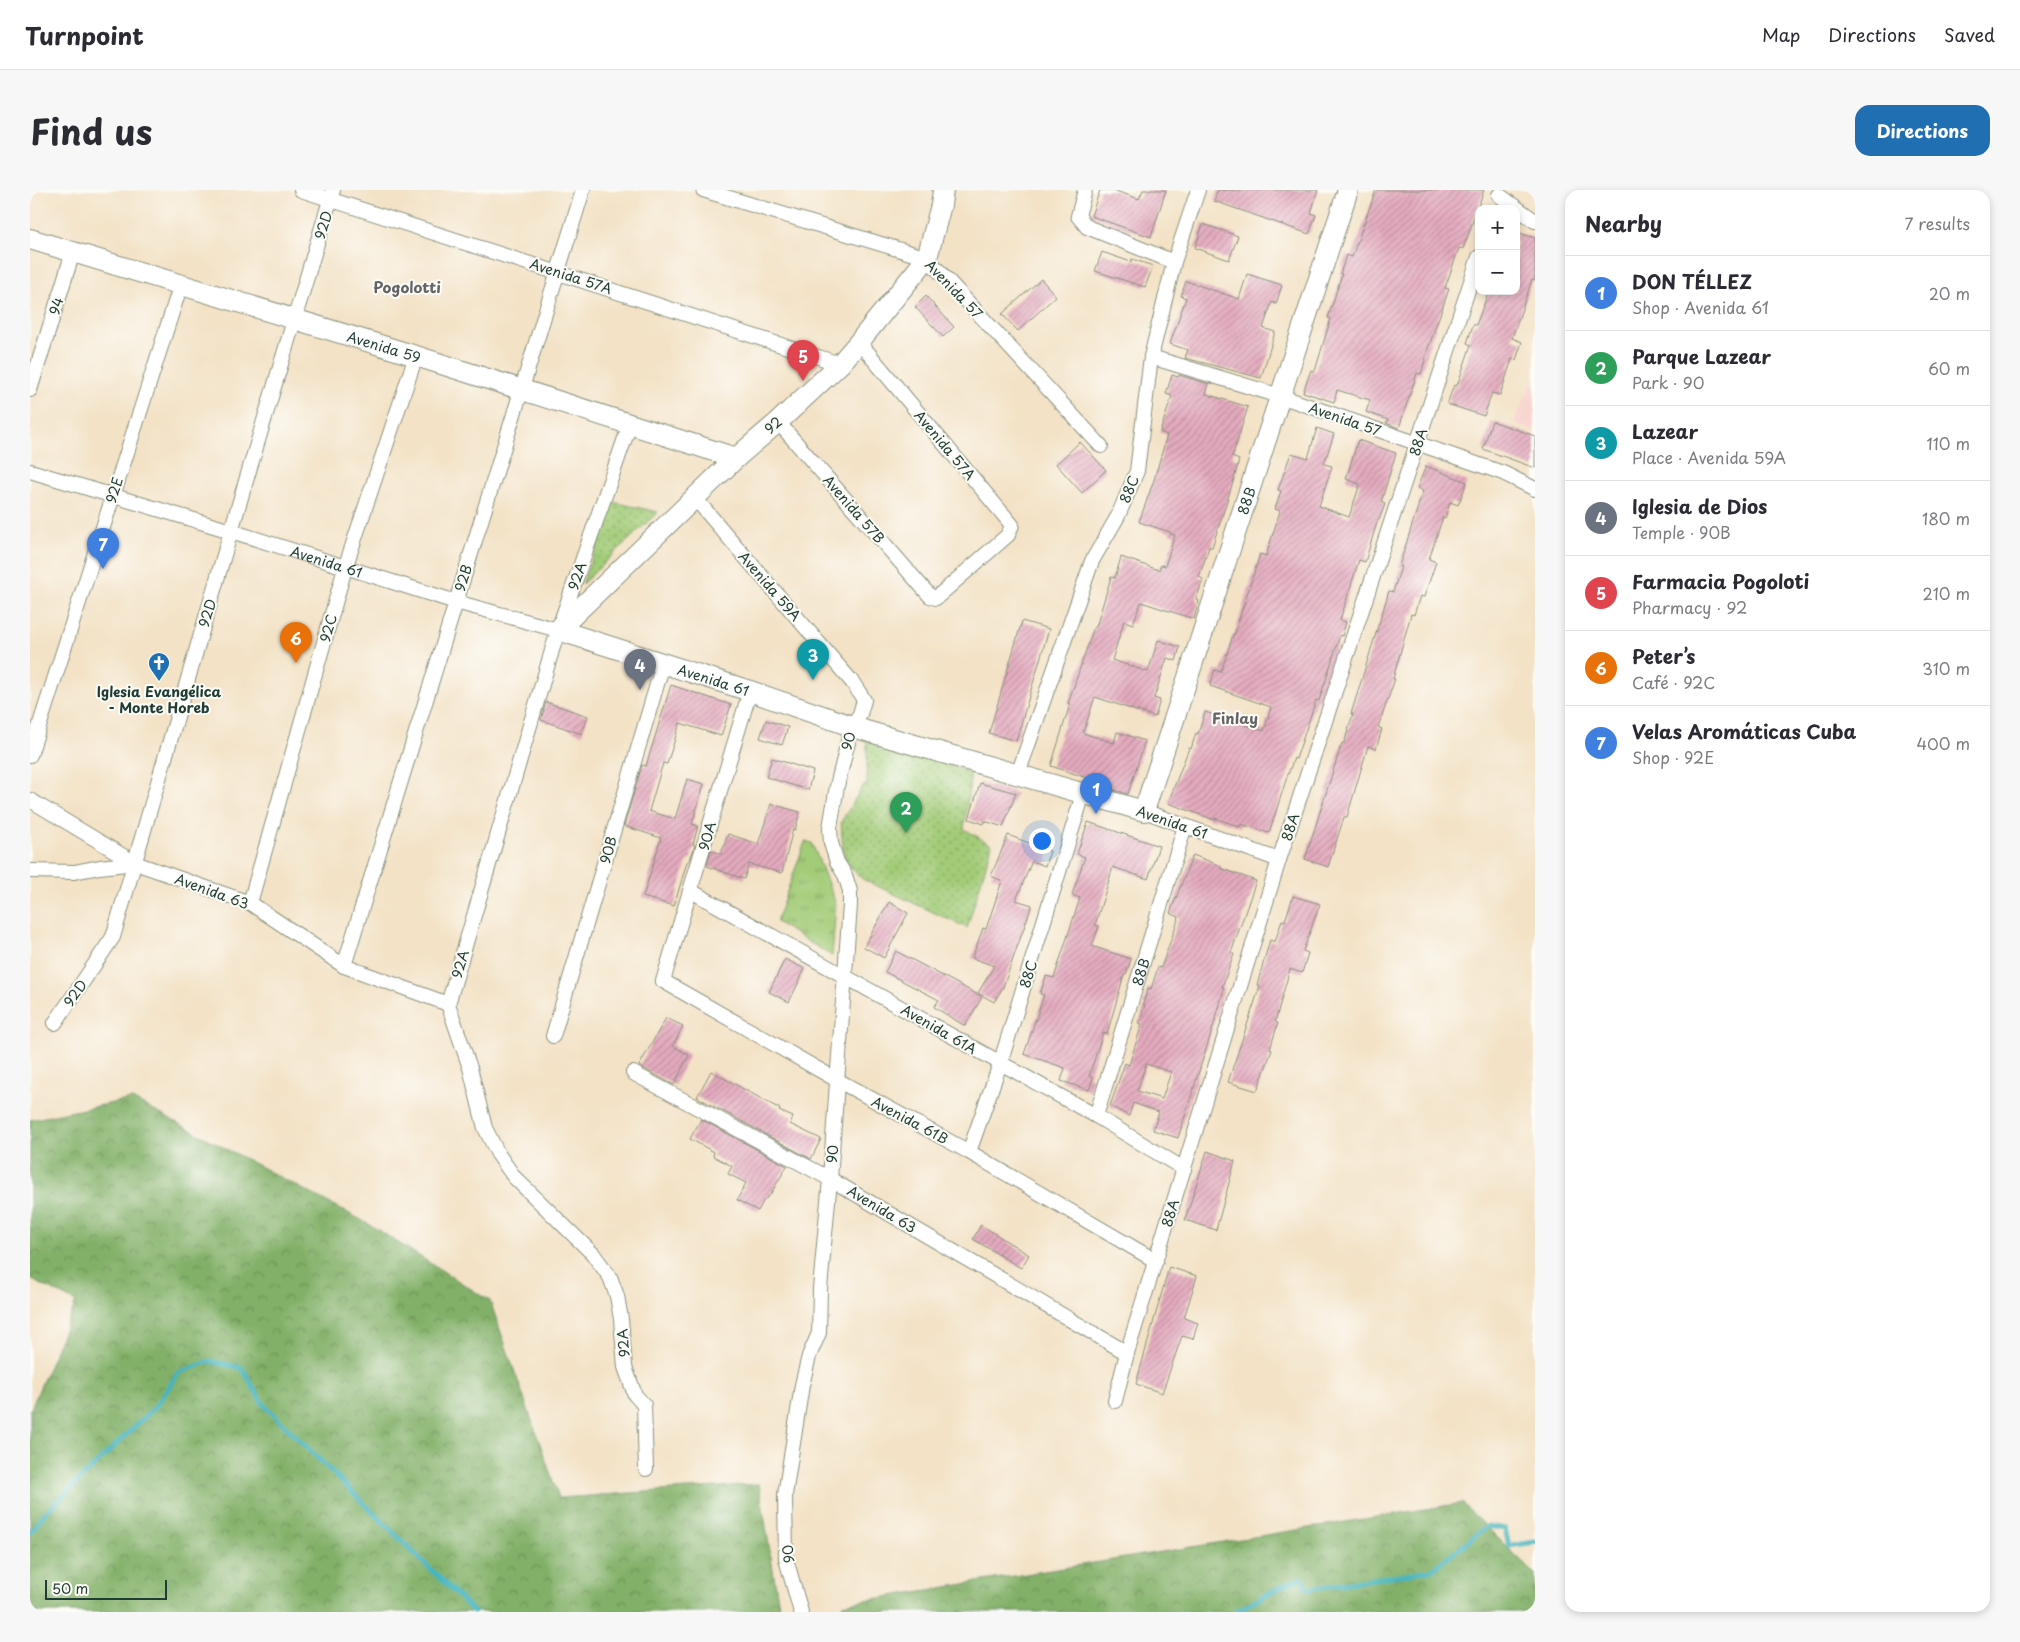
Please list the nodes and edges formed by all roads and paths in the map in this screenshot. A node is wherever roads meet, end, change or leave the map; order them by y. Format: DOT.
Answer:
graph roads {
  1 [pos="301,190"];
  2 [pos="582,190"];
  3 [pos="702,190"];
  4 [pos="943,190"];
  5 [pos="1085,190"];
  6 [pos="1198,190"];
  7 [pos="1348,190"];
  8 [pos="332,195"];
  9 [pos="1498,198"];
  10 [pos="1535,221"];
  11 [pos="30,239"];
  12 [pos="73,252"];
  13 [pos="927,258"];
  14 [pos="1174,262"];
  15 [pos="1475,269"];
  16 [pos="558,272"];
  17 [pos="181,284"];
  18 [pos="296,319"];
  19 [pos="859,342"];
  20 [pos="416,356"];
  21 [pos="1152,357"];
  22 [pos="840,364"];
  23 [pos="521,389"];
  24 [pos="30,390"];
  25 [pos="1280,396"];
  26 [pos="778,422"];
  27 [pos="630,424"];
  28 [pos="1417,444"];
  29 [pos="1101,446"];
  30 [pos="736,458"];
  31 [pos="30,471"];
  32 [pos="1535,489"];
  33 [pos="112,496"];
  34 [pos="694,498"];
  35 [pos="230,531"];
  36 [pos="345,568"];
  37 [pos="930,596"];
  38 [pos="456,602"];
  39 [pos="558,630"];
  40 [pos="663,664"];
  41 [pos="750,691"];
  42 [pos="864,700"];
  43 [pos="852,726"];
  44 [pos="30,755"];
  45 [pos="1018,774"];
  46 [pos="1083,794"];
  47 [pos="30,800"];
  48 [pos="1144,812"];
  49 [pos="1185,826"];
  50 [pos="1280,860"];
  51 [pos="134,863"];
  52 [pos="30,872"];
  53 [pos="691,891"];
  54 [pos="250,903"];
  55 [pos="344,966"];
  56 [pos="845,976"];
  57 [pos="663,981"];
  58 [pos="448,1004"];
  59 [pos="55,1023"];
  60 [pos="553,1036"];
  61 [pos="1000,1064"];
  62 [pos="633,1073"];
  63 [pos="836,1080"];
  64 [pos="1096,1116"];
  65 [pos="969,1152"];
  66 [pos="1184,1169"];
  67 [pos="830,1179"];
  68 [pos="1156,1261"];
  69 [pos="1126,1353"];
  70 [pos="1115,1401"];
  71 [pos="646,1469"];
  72 [pos="801,1612"];
  1 -- 8 [label="street, Avenida 57A"];
  2 -- 16 [label="street, 92B"];
  3 -- 13 [label="street, Avenida 57"];
  4 -- 13 [label="street, 92"];
  5 -- 14 [label="street"];
  6 -- 14 [label="street, 88C"];
  7 -- 25 [label="street, 88B"];
  8 -- 16 [label="street, Avenida 57A"];
  8 -- 18 [label="street, 92D"];
  9 -- 10 [label="street"];
  11 -- 12 [label="street, Avenida 59"];
  12 -- 17 [label="street, Avenida 59"];
  12 -- 24 [label="street, 94"];
  13 -- 19 [label="street, 92"];
  13 -- 29 [label="street, Avenida 57"];
  14 -- 21 [label="street, 88C"];
  15 -- 28 [label="street, 88A"];
  16 -- 22 [label="street, Avenida 57A"];
  16 -- 23 [label="street, 92B"];
  17 -- 18 [label="street, Avenida 59"];
  17 -- 33 [label="street, 92E"];
  18 -- 20 [label="street, Avenida 59"];
  18 -- 35 [label="street, 92D"];
  19 -- 22 [label="street, 92"];
  19 -- 37 [label="street, Avenida 57A"];
  20 -- 23 [label="street, Avenida 59"];
  20 -- 36 [label="street, 92C"];
  21 -- 25 [label="street, Avenida 57"];
  21 -- 45 [label="street, 88C"];
  22 -- 26 [label="street, 92"];
  23 -- 27 [label="street, Avenida 59"];
  23 -- 38 [label="street, 92B"];
  25 -- 28 [label="street, Avenida 57"];
  25 -- 48 [label="street, 88B"];
  26 -- 30 [label="street, 92"];
  26 -- 37 [label="street, Avenida 57B"];
  27 -- 30 [label="street, Avenida 59"];
  27 -- 39 [label="street, 92A"];
  28 -- 32 [label="street, Avenida 57"];
  28 -- 50 [label="street, 88A"];
  30 -- 34 [label="street, 92"];
  31 -- 33 [label="street, Avenida 61"];
  33 -- 35 [label="street, Avenida 61"];
  33 -- 44 [label="street, 92E"];
  34 -- 39 [label="street, 92"];
  34 -- 42 [label="street, Avenida 59A"];
  35 -- 36 [label="street, Avenida 61"];
  35 -- 51 [label="street, 92D"];
  36 -- 38 [label="street, Avenida 61"];
  36 -- 54 [label="street, 92C"];
  38 -- 39 [label="street, Avenida 61"];
  38 -- 55 [label="street, 92B"];
  39 -- 40 [label="street, Avenida 61"];
  39 -- 58 [label="street, 92A"];
  40 -- 41 [label="street, Avenida 61"];
  40 -- 60 [label="street, 90B"];
  41 -- 43 [label="street, Avenida 61"];
  41 -- 53 [label="street, 90A"];
  42 -- 43 [label="street, 90"];
  43 -- 45 [label="street, Avenida 61"];
  43 -- 56 [label="street, 90"];
  45 -- 46 [label="street, Avenida 61"];
  46 -- 48 [label="street, Avenida 61"];
  46 -- 61 [label="street, 88C"];
  47 -- 51 [label="street, Avenida 63"];
  48 -- 49 [label="street, Avenida 61"];
  49 -- 50 [label="street, Avenida 61"];
  49 -- 64 [label="street, 88B"];
  50 -- 66 [label="street, 88A"];
  51 -- 52 [label="street"];
  51 -- 54 [label="street, Avenida 63"];
  51 -- 59 [label="street, 92D"];
  53 -- 56 [label="street, Avenida 61A"];
  53 -- 57 [label="street, 90A"];
  54 -- 55 [label="street, Avenida 63"];
  55 -- 58 [label="street, Avenida 63"];
  56 -- 61 [label="street, Avenida 61A"];
  56 -- 63 [label="street, 90"];
  57 -- 63 [label="street, Avenida 61B"];
  58 -- 71 [label="street, 92A"];
  61 -- 64 [label="street, Avenida 61A"];
  61 -- 65 [label="street, 88C"];
  62 -- 67 [label="street, Avenida 63"];
  63 -- 65 [label="street, Avenida 61B"];
  63 -- 67 [label="street, 90"];
  64 -- 66 [label="street, Avenida 61A"];
  65 -- 68 [label="street, Avenida 61B"];
  66 -- 68 [label="street, 88A"];
  67 -- 69 [label="street, Avenida 63"];
  67 -- 72 [label="street, 90"];
  68 -- 69 [label="street, 88A"];
  69 -- 70 [label="street, 88A"];
}
